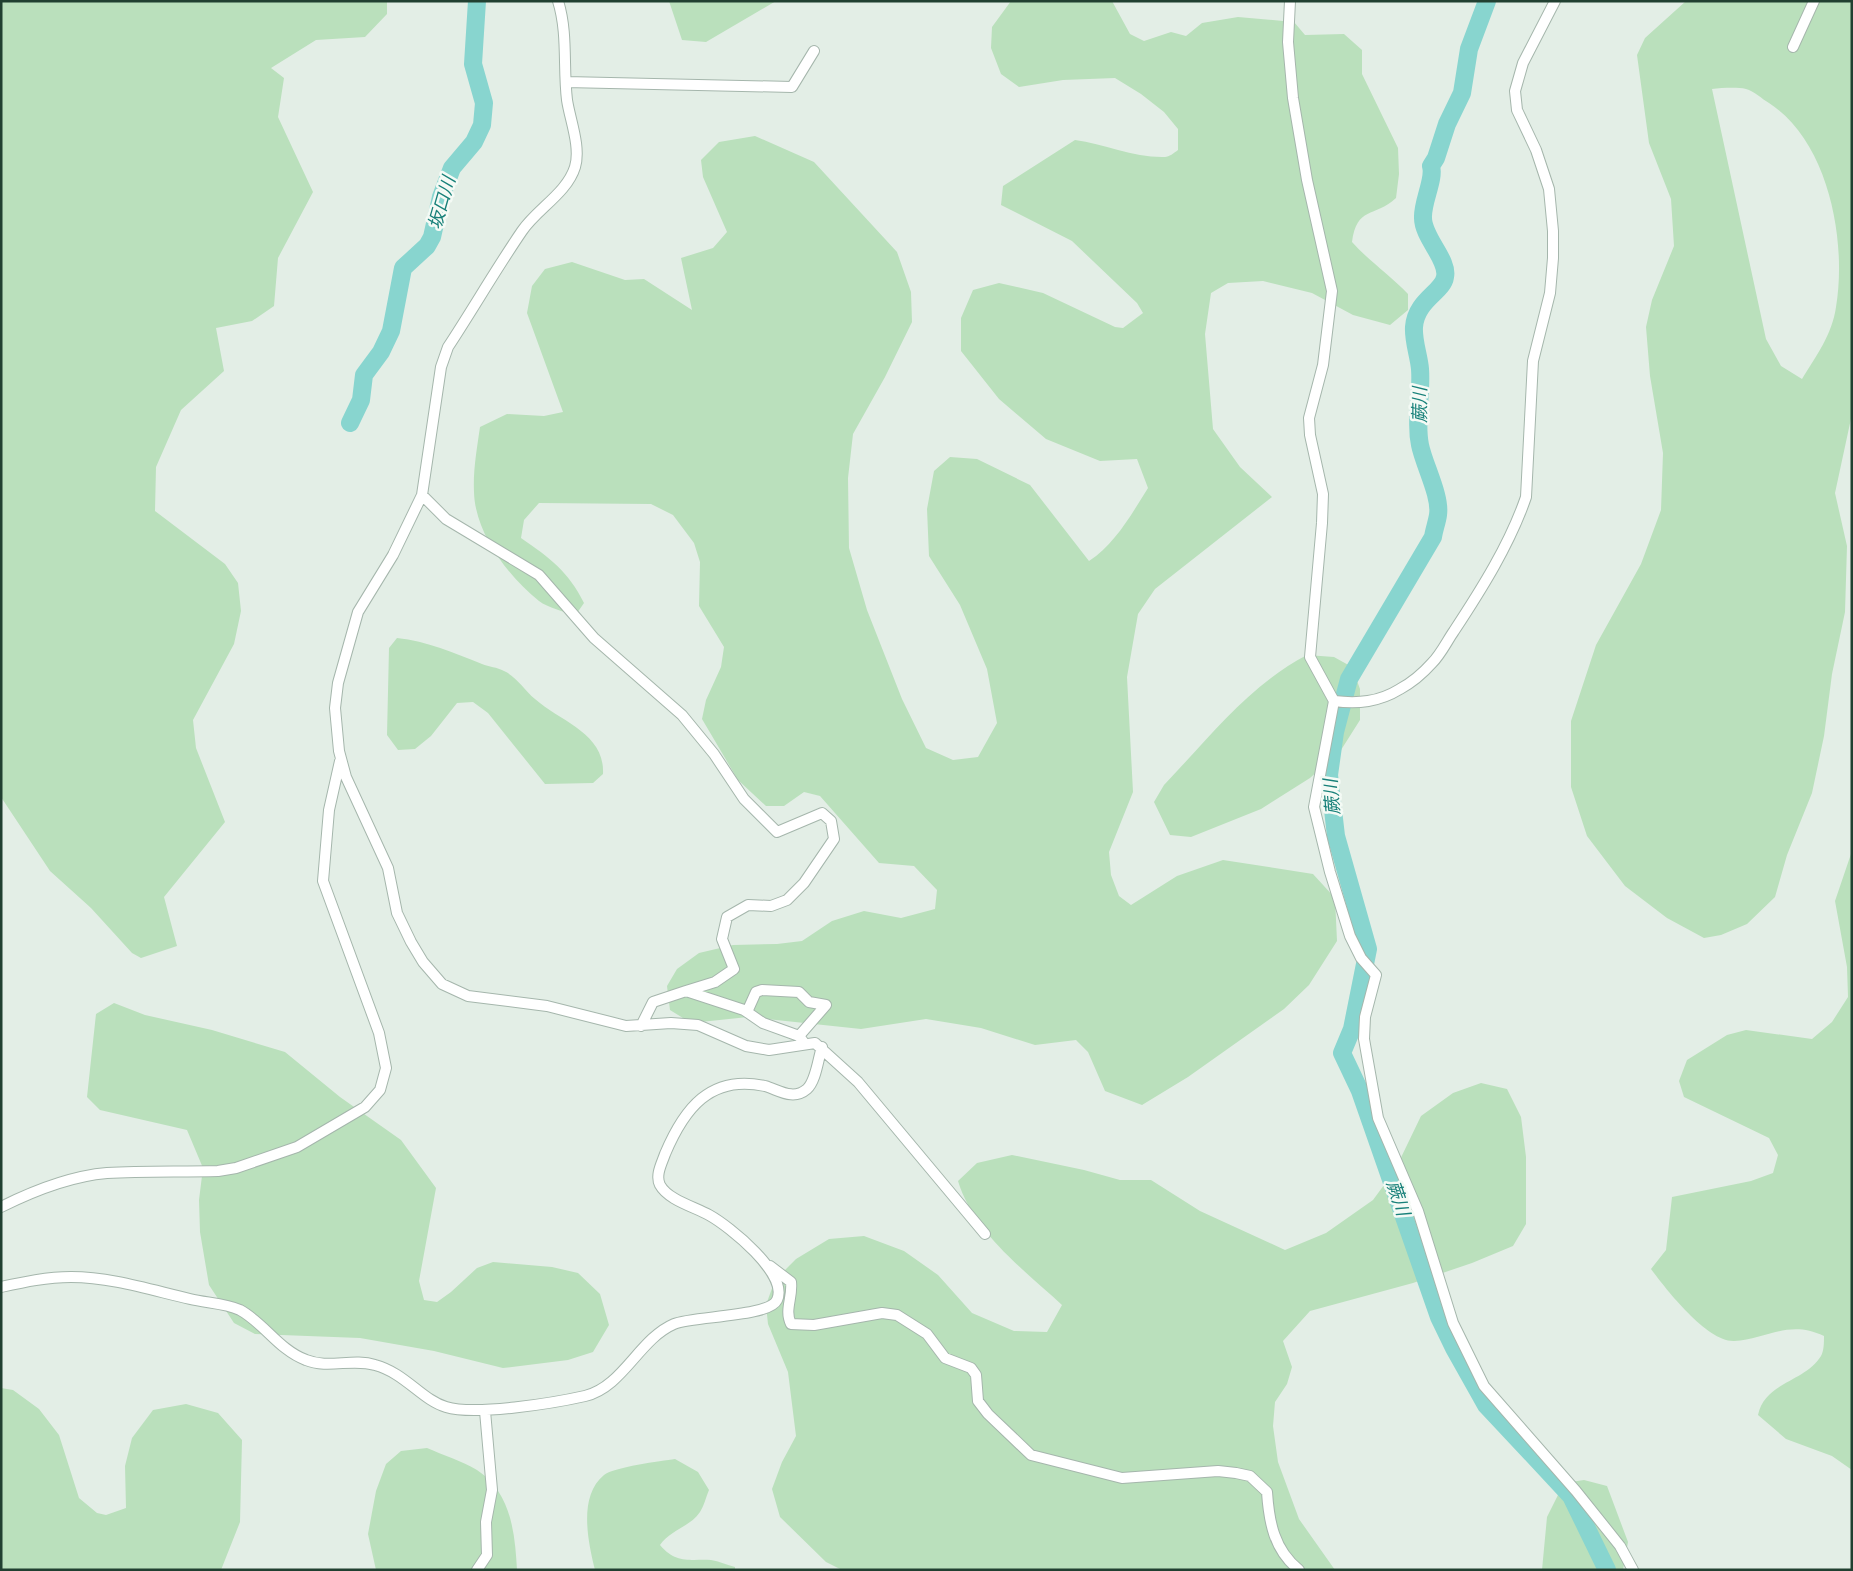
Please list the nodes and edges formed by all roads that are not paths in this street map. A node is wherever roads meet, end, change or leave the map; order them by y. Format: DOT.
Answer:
graph roads {
  1 [pos="558,1"];
  2 [pos="1290,1"];
  3 [pos="1555,1"];
  4 [pos="1814,1"];
  5 [pos="1794,46"];
  6 [pos="814,51"];
  7 [pos="566,82"];
  8 [pos="422,495"];
  9 [pos="1334,701"];
  10 [pos="340,760"];
  11 [pos="686,991"];
  12 [pos="747,1012"];
  13 [pos="641,1026"];
  14 [pos="802,1040"];
  15 [pos="822,1047"];
  16 [pos="1,1206"];
  17 [pos="985,1234"];
  18 [pos="765,1263"];
  19 [pos="1,1287"];
  20 [pos="485,1410"];
  21 [pos="477,1570"];
  22 [pos="1298,1570"];
  23 [pos="1633,1570"];
  1 -- 7 [label="street"];
  2 -- 9 [label="street"];
  3 -- 9 [label="street"];
  4 -- 5 [label="street"];
  6 -- 7 [label="street"];
  7 -- 8 [label="street"];
  8 -- 10 [label="street"];
  8 -- 11 [label="street"];
  9 -- 23 [label="street"];
  10 -- 13 [label="street"];
  10 -- 16 [label="street"];
  11 -- 12 [label="street"];
  11 -- 13 [label="street"];
  12 -- 14 [label="street"];
  12 -- 14 [label="street"];
  13 -- 14 [label="street"];
  14 -- 15 [label="street"];
  15 -- 17 [label="street"];
  15 -- 18 [label="street"];
  18 -- 20 [label="street"];
  18 -- 22 [label="street"];
  19 -- 20 [label="street"];
  20 -- 21 [label="street"];
}
